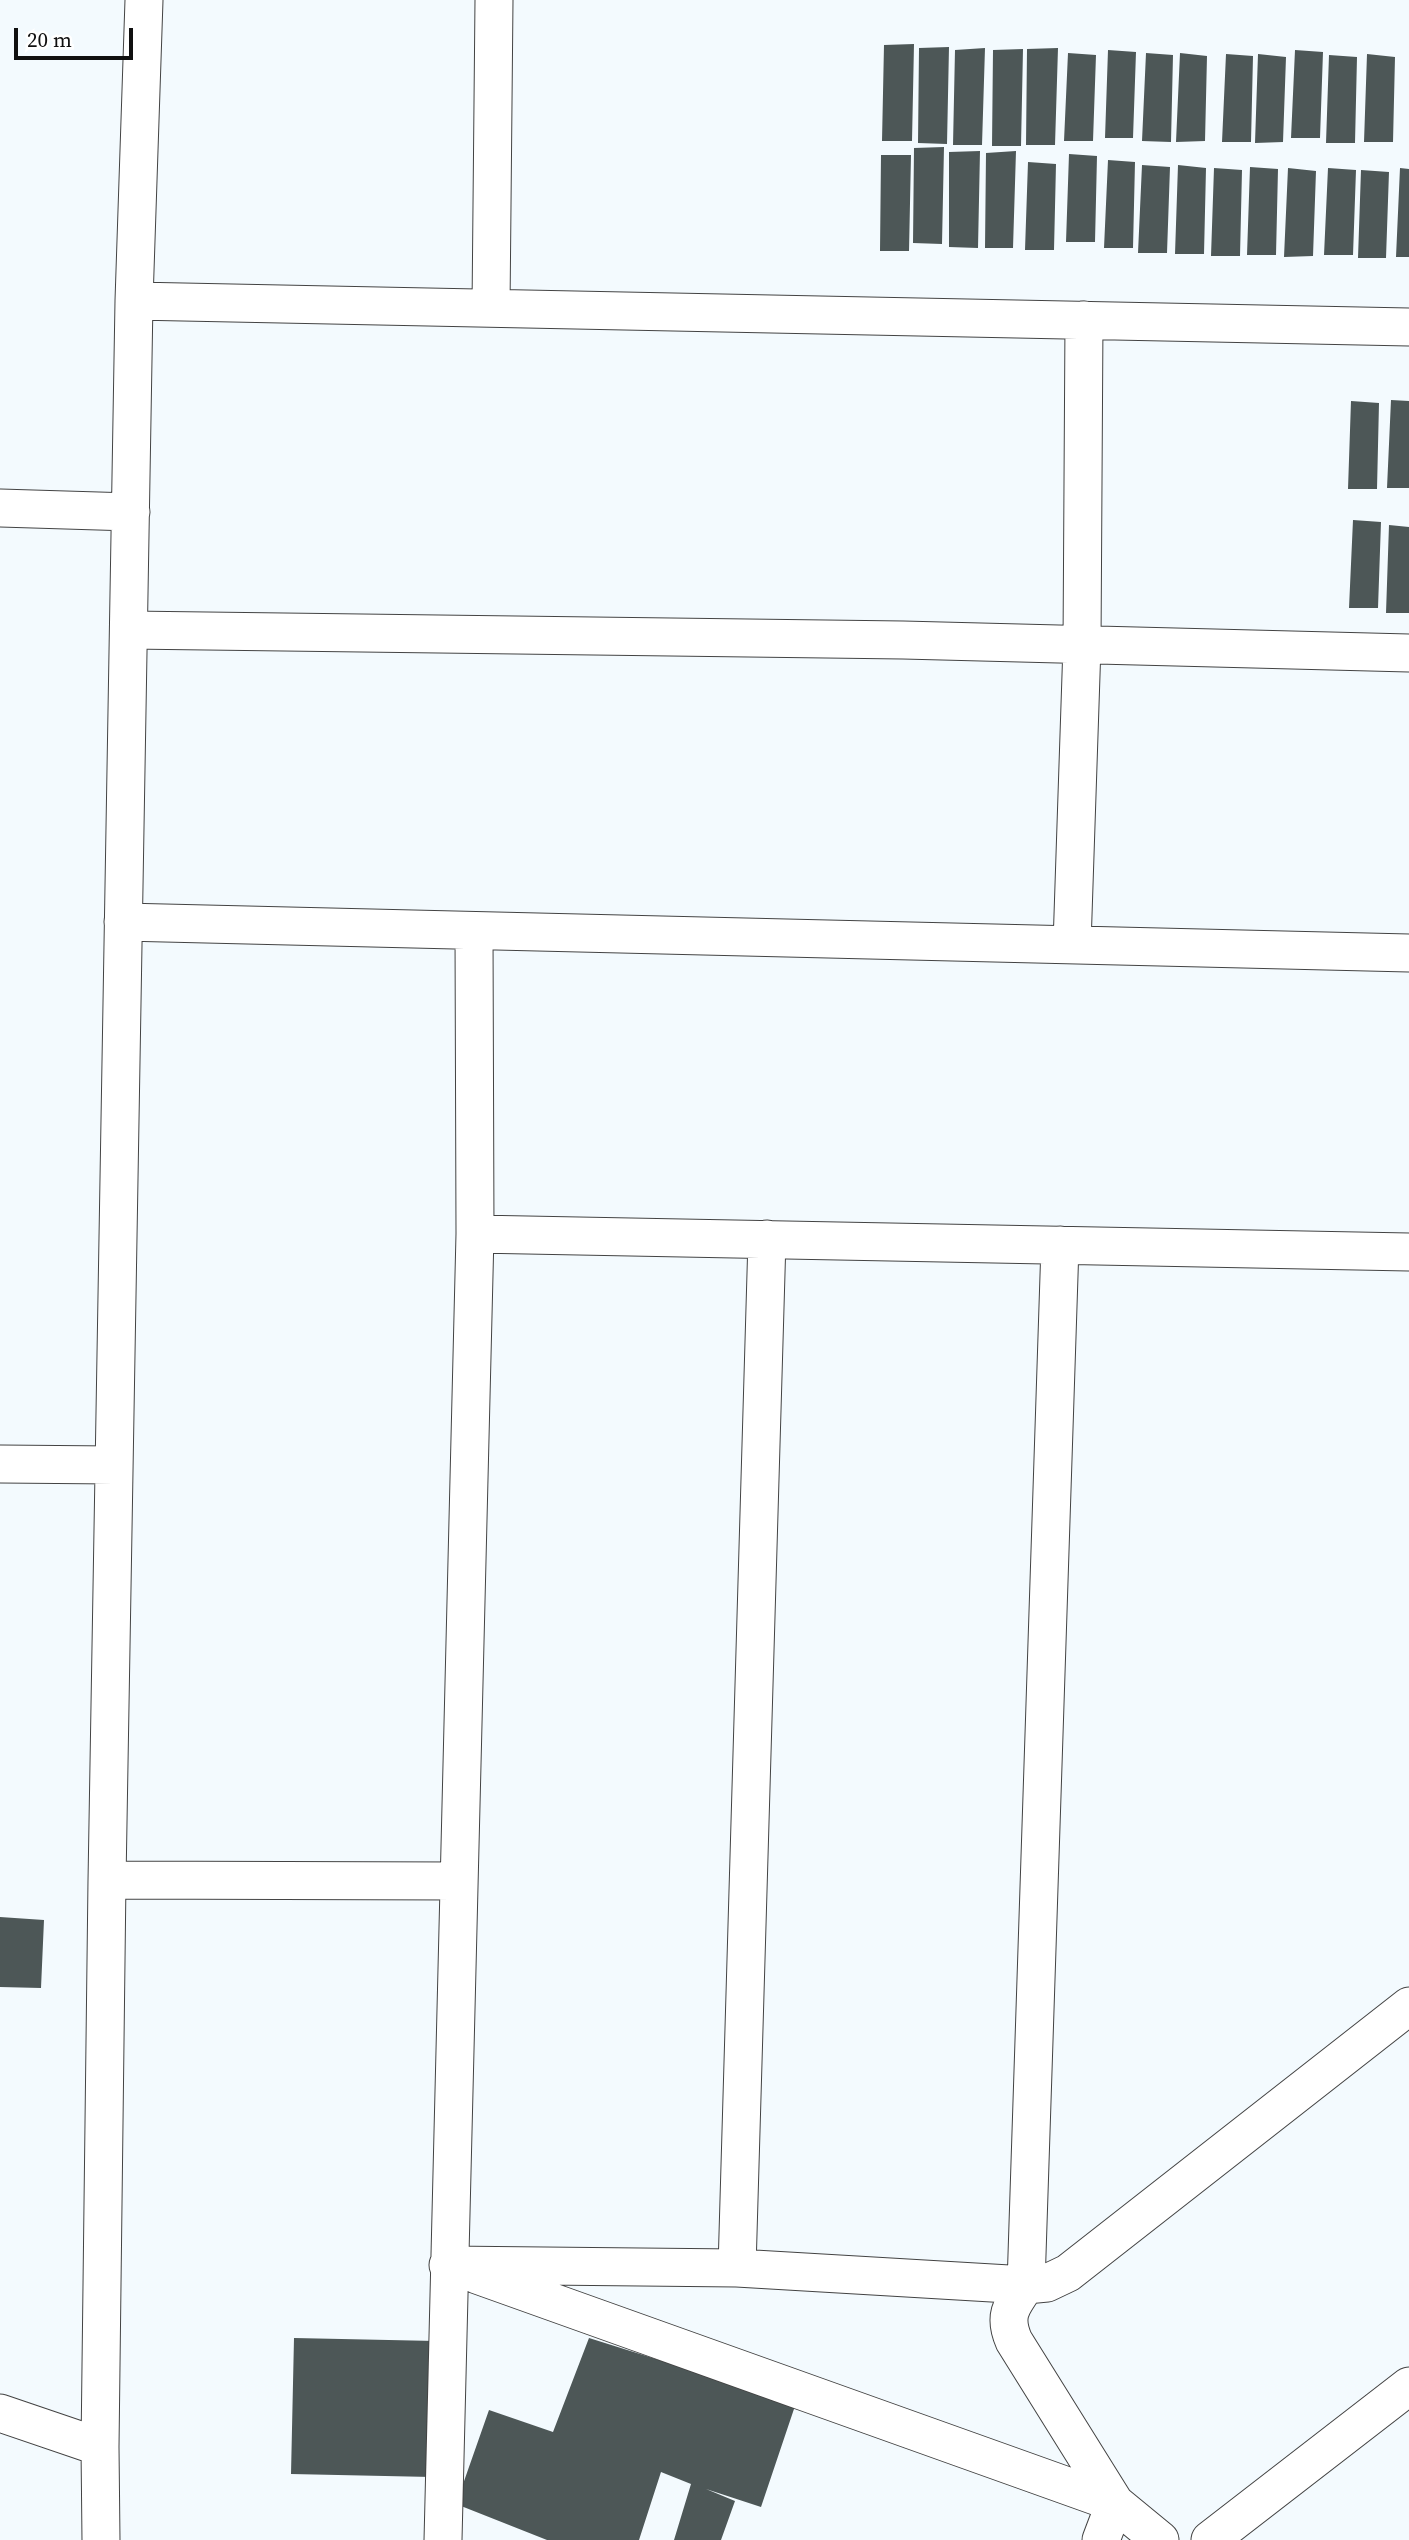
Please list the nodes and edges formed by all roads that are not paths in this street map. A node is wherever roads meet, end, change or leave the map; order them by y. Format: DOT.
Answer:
graph roads {
  1 [pos="144,0"];
  2 [pos="494,0"];
  3 [pos="134,301"];
  4 [pos="491,308"];
  5 [pos="1084,320"];
  6 [pos="1409,327"];
  7 [pos="0,508"];
  8 [pos="131,512"];
  9 [pos="129,630"];
  10 [pos="1082,645"];
  11 [pos="1409,653"];
  12 [pos="123,922"];
  13 [pos="474,930"];
  14 [pos="1072,945"];
  15 [pos="1409,953"];
  16 [pos="475,1234"];
  17 [pos="767,1239"];
  18 [pos="1060,1245"];
  19 [pos="1409,1252"];
  20 [pos="0,1464"];
  21 [pos="114,1465"];
  22 [pos="107,1880"];
  23 [pos="458,1881"];
  24 [pos="1409,2006"];
  25 [pos="448,2265"];
  26 [pos="737,2268"];
  27 [pos="1026,2285"];
  28 [pos="1409,2386"];
  29 [pos="0,2413"];
  30 [pos="100,2447"];
  31 [pos="1115,2503"];
  32 [pos="102,2540"];
  33 [pos="443,2540"];
  34 [pos="1101,2540"];
  35 [pos="1160,2540"];
  36 [pos="1210,2540"];
  1 -- 3 [label="street"];
  2 -- 4 [label="street"];
  3 -- 4 [label="street"];
  3 -- 8 [label="street"];
  4 -- 5 [label="street"];
  5 -- 6 [label="street"];
  5 -- 10 [label="street"];
  7 -- 8 [label="street"];
  8 -- 9 [label="street"];
  9 -- 10 [label="street"];
  9 -- 12 [label="street"];
  10 -- 11 [label="street"];
  10 -- 14 [label="street"];
  12 -- 13 [label="street"];
  12 -- 21 [label="street"];
  13 -- 14 [label="street"];
  13 -- 16 [label="street"];
  14 -- 15 [label="street"];
  16 -- 17 [label="street"];
  16 -- 23 [label="street"];
  17 -- 18 [label="street"];
  17 -- 26 [label="street"];
  18 -- 19 [label="street"];
  18 -- 27 [label="street"];
  20 -- 21 [label="street"];
  21 -- 22 [label="street"];
  22 -- 23 [label="street"];
  22 -- 30 [label="street"];
  23 -- 25 [label="street"];
  24 -- 27 [label="street"];
  25 -- 26 [label="street"];
  25 -- 31 [label="street"];
  25 -- 33 [label="street"];
  26 -- 27 [label="street"];
  27 -- 31 [label="street"];
  28 -- 36 [label="street"];
  29 -- 30 [label="street"];
  30 -- 32 [label="street"];
  31 -- 34 [label="street"];
  31 -- 35 [label="street"];
}
